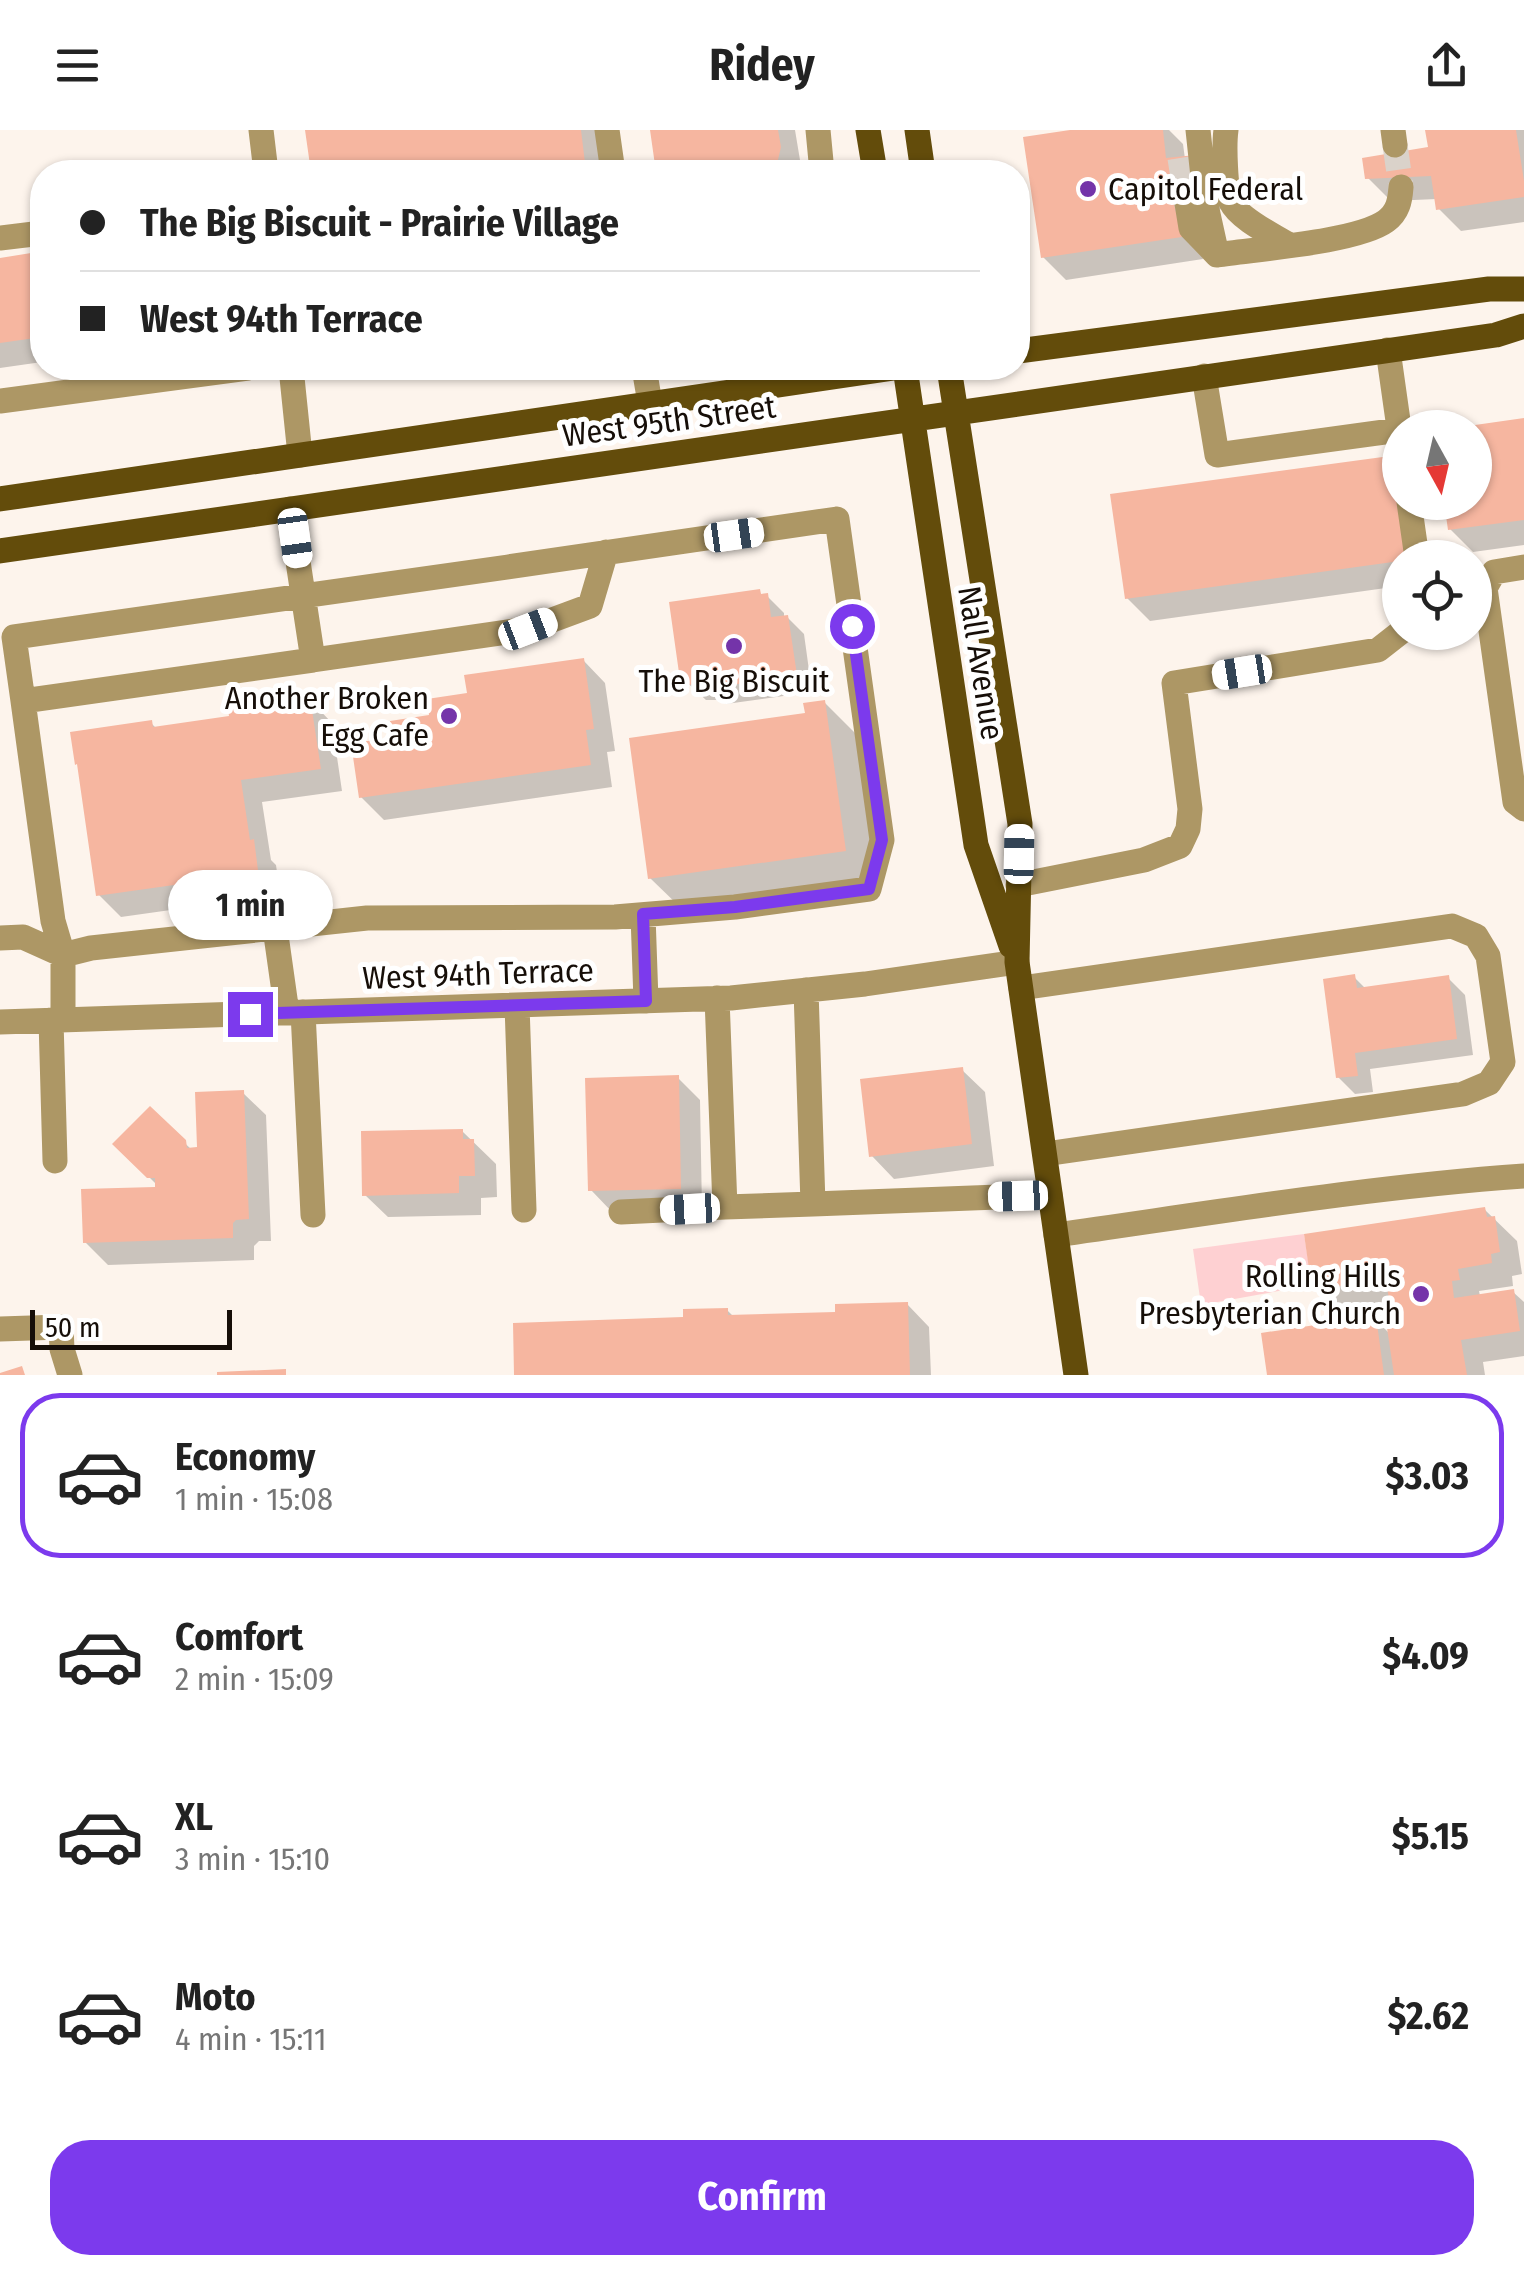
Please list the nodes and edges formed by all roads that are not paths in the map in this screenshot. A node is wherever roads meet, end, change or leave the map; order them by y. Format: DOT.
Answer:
graph roads {
  1 [pos="261,130"];
  2 [pos="607,130"];
  3 [pos="818,130"];
  4 [pos="868,130"];
  5 [pos="917,130"];
  6 [pos="1183,130"];
  7 [pos="1198,130"];
  8 [pos="1226,130"];
  9 [pos="1180,158"];
  10 [pos="265,160"];
  11 [pos="612,160"];
  12 [pos="821,160"];
  13 [pos="872,160"];
  14 [pos="921,160"];
  15 [pos="1401,187"];
  16 [pos="1186,197"];
  17 [pos="30,234"];
  18 [pos="0,238"];
  19 [pos="1290,244"];
  20 [pos="1217,255"];
  21 [pos="1524,289"];
  22 [pos="1524,326"];
  23 [pos="1030,349"];
  24 [pos="1388,350"];
  25 [pos="1204,376"];
  26 [pos="107,380"];
  27 [pos="292,380"];
  28 [pos="646,380"];
  29 [pos="813,380"];
  30 [pos="906,380"];
  31 [pos="951,380"];
  32 [pos="0,401"];
  33 [pos="650,404"];
  34 [pos="1397,410"];
  35 [pos="955,412"];
  36 [pos="912,418"];
  37 [pos="1382,435"];
  38 [pos="300,455"];
  39 [pos="0,499"];
  40 [pos="290,509"];
  41 [pos="0,551"];
  42 [pos="606,552"];
  43 [pos="1524,568"];
  44 [pos="303,596"];
  45 [pos="7,638"];
  46 [pos="1382,647"];
  47 [pos="313,660"];
  48 [pos="23,701"];
  49 [pos="1524,809"];
  50 [pos="1018,885"];
  51 [pos="643,914"];
  52 [pos="275,928"];
  53 [pos="0,938"];
  54 [pos="63,955"];
  55 [pos="1019,975"];
  56 [pos="806,990"];
  57 [pos="717,998"];
  58 [pos="646,1001"];
  59 [pos="517,1006"];
  60 [pos="295,1012"];
  61 [pos="57,1020"];
  62 [pos="0,1022"];
  63 [pos="1045,1154"];
  64 [pos="56,1161"];
  65 [pos="1524,1176"];
  66 [pos="1050,1195"];
  67 [pos="812,1204"];
  68 [pos="725,1207"];
  69 [pos="524,1210"];
  70 [pos="621,1212"];
  71 [pos="313,1215"];
  72 [pos="1056,1235"];
  73 [pos="0,1329"];
  74 [pos="70,1375"];
  75 [pos="1076,1375"];
  1 -- 10 [label="street"];
  2 -- 11 [label="street"];
  3 -- 12 [label="street"];
  4 -- 13 [label="main road"];
  5 -- 14 [label="main road"];
  6 -- 9 [label="street"];
  7 -- 20 [label="street"];
  8 -- 19 [label="street"];
  15 -- 19 [label="street"];
  16 -- 20 [label="street"];
  17 -- 18 [label="street"];
  19 -- 20 [label="street"];
  21 -- 23 [label="main road"];
  22 -- 24 [label="main road, West 95th Street"];
  24 -- 25 [label="main road, West 95th Street"];
  24 -- 34 [label="street"];
  25 -- 35 [label="main road, West 95th Street"];
  25 -- 37 [label="street"];
  26 -- 32 [label="street"];
  27 -- 38 [label="street"];
  28 -- 33 [label="street"];
  29 -- 33 [label="main road, West 95th Street"];
  30 -- 36 [label="main road, Nall Avenue"];
  31 -- 35 [label="main road, Nall Avenue"];
  33 -- 38 [label="main road, West 95th Street"];
  35 -- 36 [label="main road, West 95th Street"];
  35 -- 50 [label="main road, Nall Avenue"];
  36 -- 40 [label="main road, West 95th Street"];
  36 -- 55 [label="main road, Nall Avenue"];
  38 -- 39 [label="main road, West 95th Street"];
  40 -- 41 [label="main road, West 95th Street"];
  40 -- 44 [label="street"];
  42 -- 44 [label="street"];
  42 -- 47 [label="street"];
  42 -- 51 [label="street"];
  43 -- 49 [label="street"];
  44 -- 45 [label="street"];
  44 -- 47 [label="street"];
  45 -- 48 [label="street"];
  46 -- 50 [label="street"];
  47 -- 48 [label="street"];
  48 -- 54 [label="street"];
  50 -- 55 [label="main road, Nall Avenue"];
  51 -- 52 [label="street"];
  51 -- 58 [label="street"];
  52 -- 54 [label="street"];
  52 -- 60 [label="street"];
  53 -- 54 [label="street"];
  54 -- 61 [label="street"];
  55 -- 56 [label="street, West 94th Terrace"];
  55 -- 63 [label="main road, Nall Avenue"];
  55 -- 63 [label="street, West 94th Terrace"];
  56 -- 57 [label="street, West 94th Terrace"];
  56 -- 67 [label="street"];
  57 -- 58 [label="street, West 94th Terrace"];
  57 -- 68 [label="street"];
  58 -- 59 [label="street, West 94th Terrace"];
  59 -- 60 [label="street, West 94th Terrace"];
  59 -- 69 [label="street"];
  60 -- 61 [label="street, West 94th Terrace"];
  60 -- 71 [label="street"];
  61 -- 62 [label="street, West 94th Terrace"];
  61 -- 64 [label="street"];
  63 -- 66 [label="main road, Nall Avenue"];
  65 -- 72 [label="street"];
  66 -- 67 [label="street"];
  66 -- 72 [label="main road, Nall Avenue"];
  67 -- 68 [label="street"];
  68 -- 70 [label="street"];
  72 -- 75 [label="main road, Nall Avenue"];
  73 -- 74 [label="street"];
}
